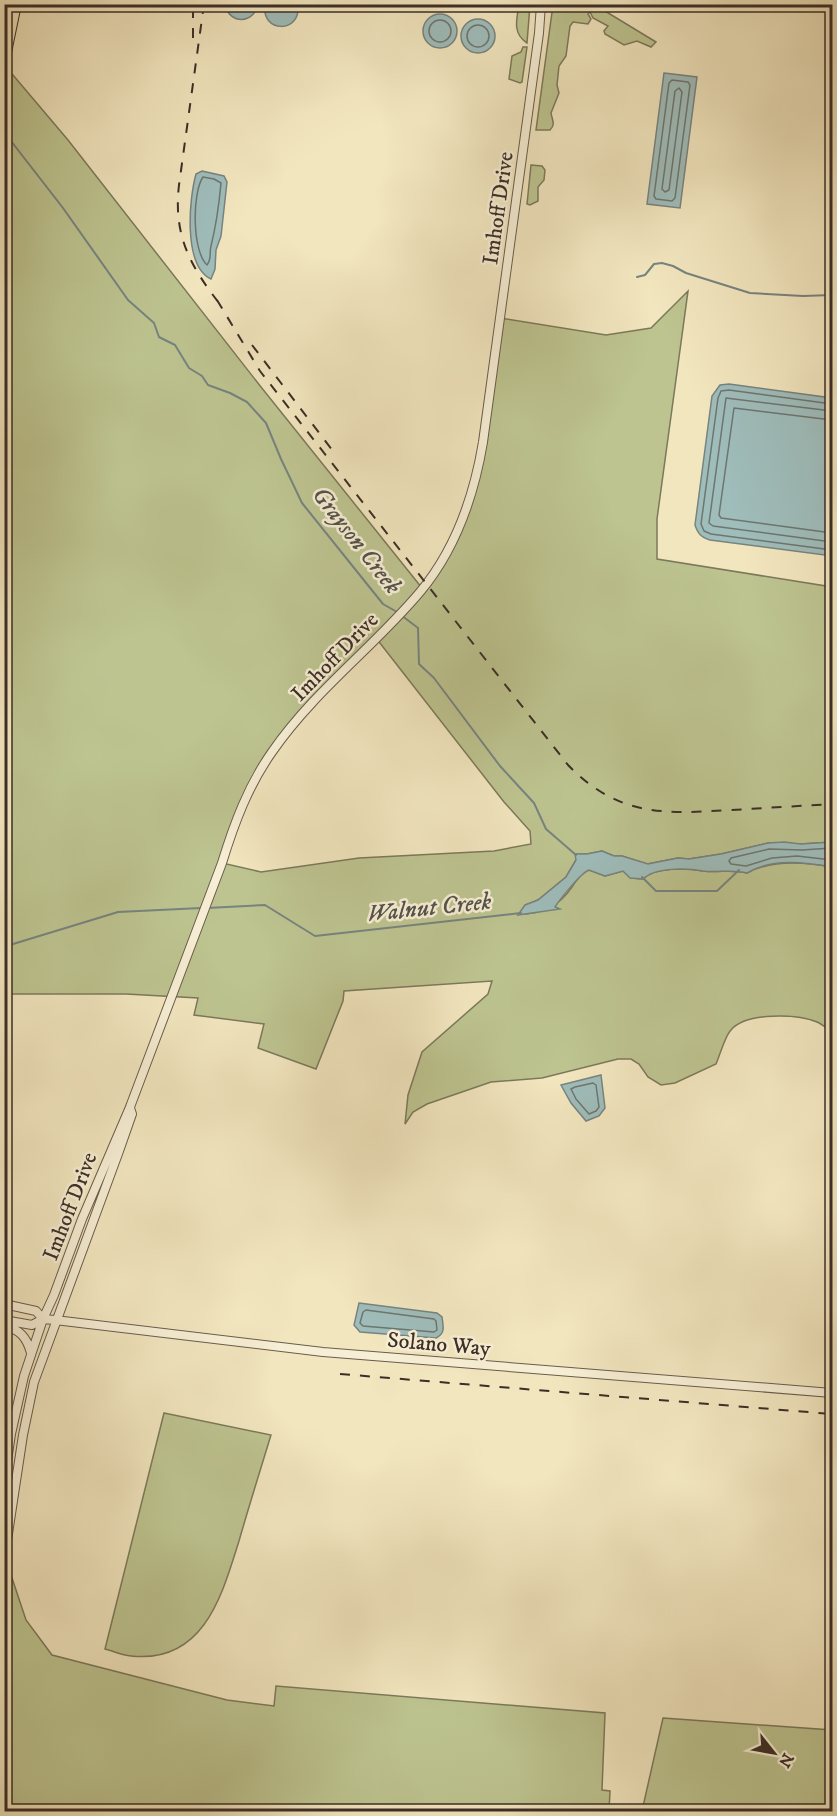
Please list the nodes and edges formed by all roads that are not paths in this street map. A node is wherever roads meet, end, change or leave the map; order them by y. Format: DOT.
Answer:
graph roads {
  1 [pos="6,4"];
  2 [pos="15,4"];
  3 [pos="541,4"];
  4 [pos="4,14"];
  5 [pos="4,57"];
  6 [pos="130,1107"];
  7 [pos="4,1304"];
  8 [pos="43,1319"];
  9 [pos="4,1320"];
  10 [pos="55,1320"];
  11 [pos="4,1326"];
  12 [pos="31,1353"];
  13 [pos="832,1393"];
  14 [pos="4,1481"];
  15 [pos="4,1560"];
  1 -- 4 [label="highway"];
  2 -- 5 [label="highway"];
  3 -- 6 [label="street, Imhoff Drive"];
  6 -- 8 [label="street, Imhoff Drive"];
  6 -- 10 [label="street, Imhoff Drive"];
  7 -- 8 [label="street, Solano Way"];
  8 -- 9 [label="street, Solano Way"];
  8 -- 10 [label="street, Solano Way"];
  8 -- 12 [label="street, Imhoff Drive"];
  10 -- 13 [label="street, Solano Way"];
  10 -- 15 [label="street, Imhoff Drive"];
  11 -- 12 [label="street"];
  12 -- 14 [label="street, Imhoff Drive"];
}
